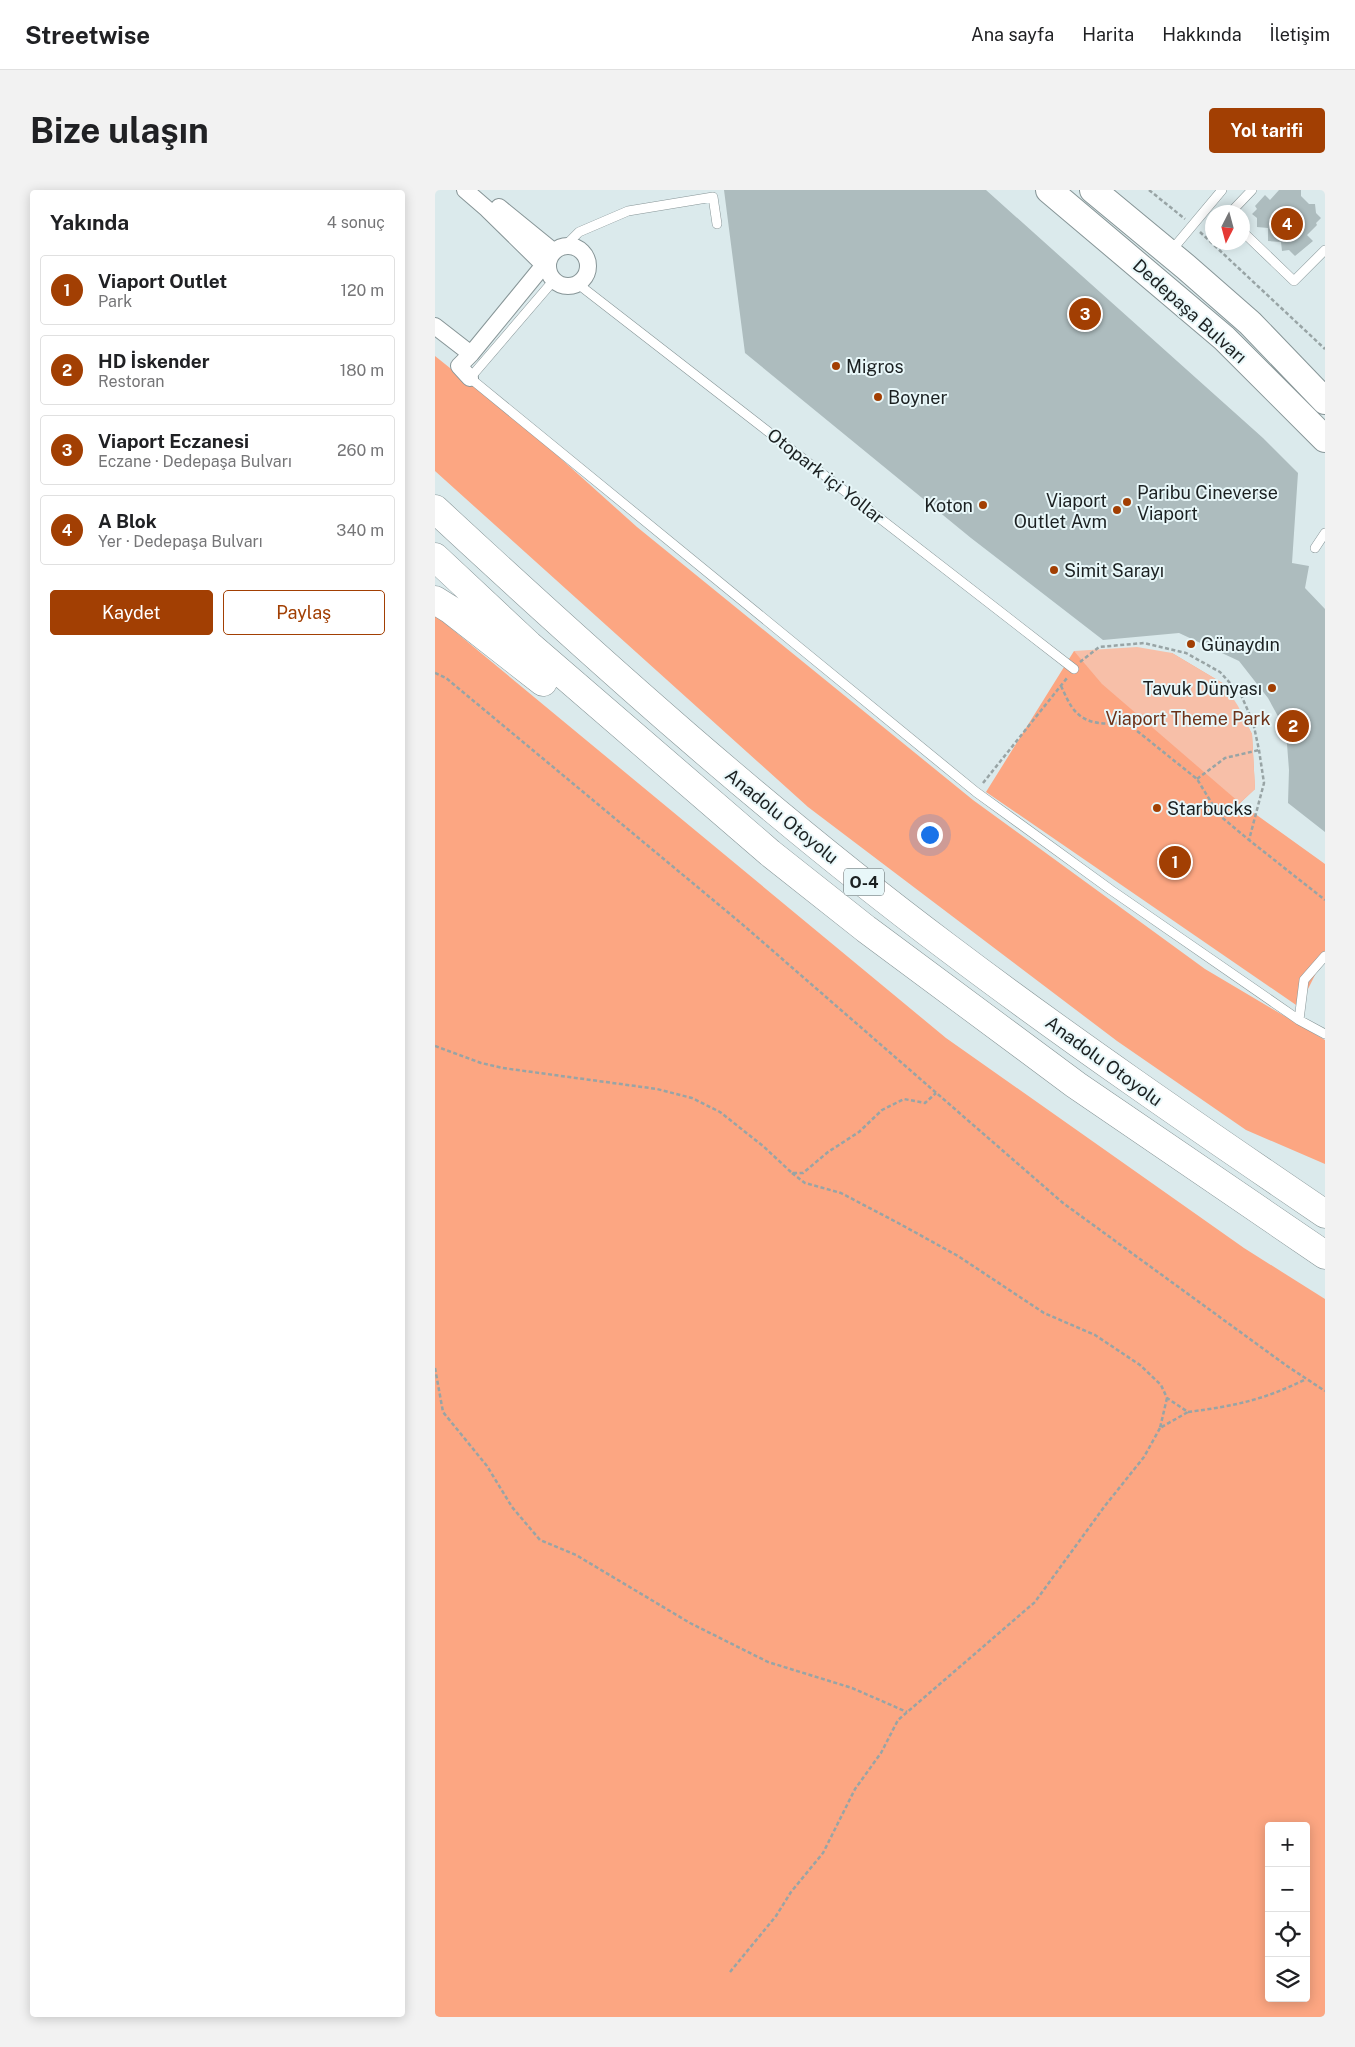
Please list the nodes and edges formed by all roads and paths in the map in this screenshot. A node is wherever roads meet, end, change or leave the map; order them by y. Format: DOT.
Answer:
graph roads {
  1 [pos="465,190"];
  2 [pos="480,190"];
  3 [pos="1049,190"];
  4 [pos="1093,190"];
  5 [pos="1149,190"];
  6 [pos="1222,190"];
  7 [pos="1252,190"];
  8 [pos="1238,205"];
  9 [pos="717,224"];
  10 [pos="1193,226"];
  11 [pos="1250,239"];
  12 [pos="560,248"];
  13 [pos="1325,250"];
  14 [pos="1169,253"];
  15 [pos="548,272"];
  16 [pos="578,284"];
  17 [pos="435,326"];
  18 [pos="1325,349"];
  19 [pos="471,354"];
  20 [pos="470,378"];
  21 [pos="1325,401"];
  22 [pos="1325,439"];
  23 [pos="435,509"];
  24 [pos="1325,533"];
  25 [pos="1315,548"];
  26 [pos="435,557"];
  27 [pos="435,600"];
  28 [pos="1074,669"];
  29 [pos="435,673"];
  30 [pos="1061,686"];
  31 [pos="1259,750"];
  32 [pos="1197,779"];
  33 [pos="976,792"];
  34 [pos="1249,840"];
  35 [pos="770,852"];
  36 [pos="1325,900"];
  37 [pos="1325,956"];
  38 [pos="1299,1020"];
  39 [pos="1325,1034"];
  40 [pos="435,1046"];
  41 [pos="936,1093"];
  42 [pos="792,1173"];
  43 [pos="1325,1214"];
  44 [pos="1325,1255"];
  45 [pos="435,1368"];
  46 [pos="1306,1378"];
  47 [pos="1325,1391"];
  48 [pos="1167,1398"];
  49 [pos="1188,1412"];
  50 [pos="1160,1428"];
  51 [pos="907,1712"];
  52 [pos="730,1972"];
  1 -- 15 [label="street"];
  2 -- 12 [label="street"];
  3 -- 22 [label="main road, Dedepaşa Bulvarı"];
  4 -- 14 [label="main road, Dedepaşa Bulvarı"];
  5 -- 10 [label="path"];
  6 -- 10 [label="lane"];
  7 -- 8 [label="lane"];
  9 -- 12 [label="lane"];
  10 -- 14 [label="lane"];
  10 -- 18 [label="path"];
  11 -- 13 [label="lane"];
  12 -- 15 [label="street"];
  12 -- 16 [label="street"];
  14 -- 21 [label="main road, Dedepaşa Bulvarı"];
  15 -- 16 [label="street"];
  15 -- 19 [label="street"];
  15 -- 20 [label="lane"];
  16 -- 28 [label="lane, Otopark içi Yollar"];
  17 -- 19 [label="street"];
  19 -- 20 [label="street"];
  20 -- 33 [label="lane"];
  23 -- 43 [label="highway, Anadolu Otoyolu / O-4"];
  24 -- 25 [label="lane"];
  26 -- 35 [label="highway, Anadolu Otoyolu / O-4"];
  27 -- 35 [label="highway"];
  28 -- 30 [label="path"];
  28 -- 31 [label="path"];
  29 -- 41 [label="path"];
  30 -- 32 [label="path"];
  30 -- 33 [label="path"];
  31 -- 32 [label="path"];
  31 -- 34 [label="path"];
  32 -- 34 [label="path"];
  33 -- 38 [label="lane"];
  34 -- 36 [label="path"];
  35 -- 44 [label="highway, Anadolu Otoyolu / O-4"];
  37 -- 38 [label="lane"];
  38 -- 39 [label="lane"];
  40 -- 42 [label="path"];
  41 -- 42 [label="path"];
  41 -- 46 [label="path"];
  42 -- 48 [label="path"];
  45 -- 51 [label="path"];
  46 -- 47 [label="path"];
  46 -- 49 [label="path"];
  48 -- 49 [label="path"];
  48 -- 50 [label="path"];
  49 -- 50 [label="path"];
  50 -- 51 [label="path"];
  51 -- 52 [label="path"];
}
